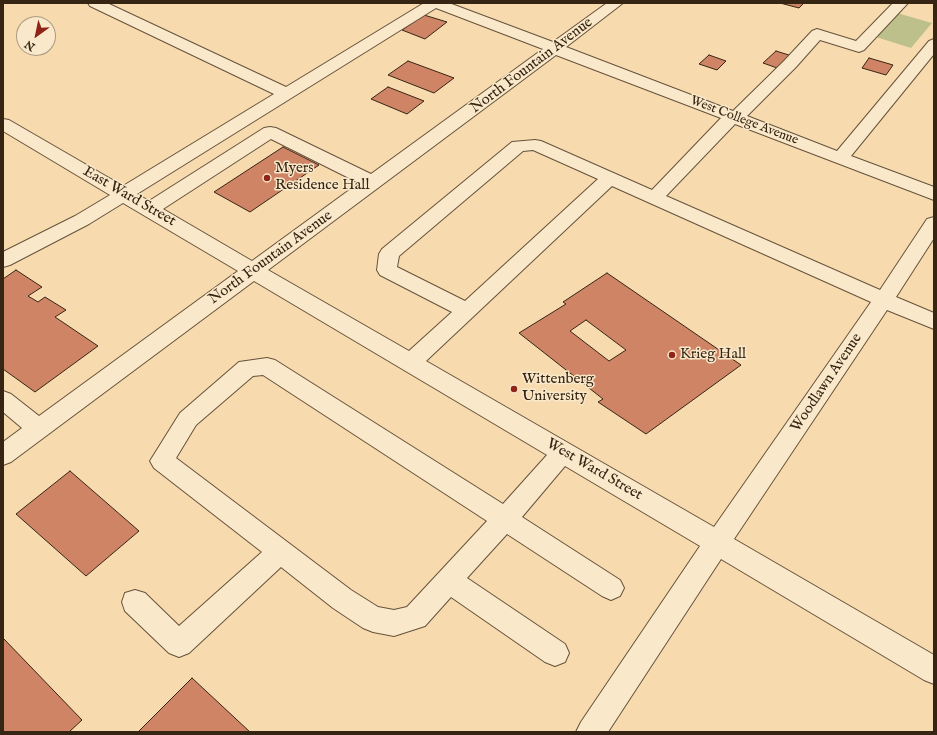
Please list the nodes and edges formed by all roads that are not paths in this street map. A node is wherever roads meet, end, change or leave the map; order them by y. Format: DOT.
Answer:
graph roads {
  1 [pos="95,3"];
  2 [pos="435,3"];
  3 [pos="616,3"];
  4 [pos="901,3"];
  5 [pos="934,44"];
  6 [pos="555,48"];
  7 [pos="287,94"];
  8 [pos="734,117"];
  9 [pos="3,124"];
  10 [pos="840,158"];
  11 [pos="610,178"];
  12 [pos="374,183"];
  13 [pos="124,194"];
  14 [pos="934,194"];
  15 [pos="654,198"];
  16 [pos="150,209"];
  17 [pos="934,223"];
  18 [pos="3,260"];
  19 [pos="255,270"];
  20 [pos="884,299"];
  21 [pos="467,311"];
  22 [pos="934,322"];
  23 [pos="411,362"];
  24 [pos="3,400"];
  25 [pos="39,428"];
  26 [pos="563,452"];
  27 [pos="3,455"];
  28 [pos="505,519"];
  29 [pos="718,542"];
  30 [pos="281,551"];
  31 [pos="448,580"];
  32 [pos="611,588"];
  33 [pos="135,602"];
  34 [pos="556,653"];
  35 [pos="934,670"];
  36 [pos="591,732"];
  1 -- 7 [label="street"];
  2 -- 6 [label="street, West College Avenue"];
  2 -- 7 [label="street"];
  3 -- 6 [label="street, North Fountain Avenue"];
  4 -- 8 [label="street"];
  5 -- 10 [label="street"];
  6 -- 8 [label="street, West College Avenue"];
  6 -- 12 [label="street, North Fountain Avenue"];
  7 -- 13 [label="street"];
  8 -- 10 [label="street, West College Avenue"];
  8 -- 15 [label="street"];
  9 -- 13 [label="street, East Ward Street"];
  10 -- 14 [label="street, West College Avenue"];
  11 -- 15 [label="street"];
  11 -- 21 [label="street"];
  11 -- 21 [label="street"];
  12 -- 16 [label="street"];
  12 -- 19 [label="street, North Fountain Avenue"];
  13 -- 16 [label="street, East Ward Street"];
  13 -- 18 [label="street"];
  15 -- 20 [label="street"];
  16 -- 19 [label="street, East Ward Street"];
  17 -- 20 [label="street, Woodlawn Avenue"];
  19 -- 23 [label="street, West Ward Street"];
  19 -- 25 [label="street, North Fountain Avenue"];
  20 -- 22 [label="street"];
  20 -- 29 [label="street, Woodlawn Avenue"];
  21 -- 23 [label="street"];
  23 -- 26 [label="street, West Ward Street"];
  24 -- 25 [label="street"];
  25 -- 27 [label="street, North Fountain Avenue"];
  26 -- 28 [label="street"];
  26 -- 29 [label="street, West Ward Street"];
  28 -- 30 [label="street"];
  28 -- 31 [label="street"];
  28 -- 32 [label="street"];
  29 -- 35 [label="street, West Ward Street"];
  29 -- 36 [label="street, Woodlawn Avenue"];
  30 -- 31 [label="street"];
  30 -- 33 [label="street"];
  31 -- 34 [label="street"];
}
